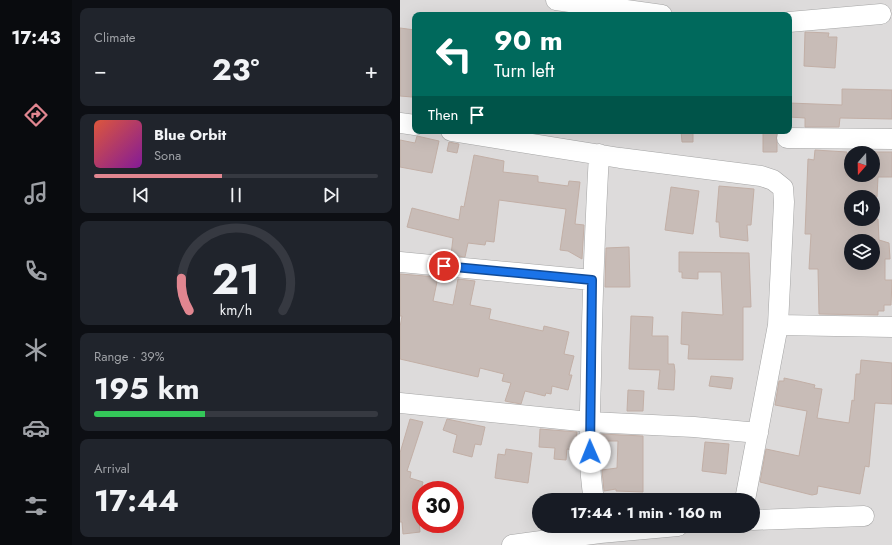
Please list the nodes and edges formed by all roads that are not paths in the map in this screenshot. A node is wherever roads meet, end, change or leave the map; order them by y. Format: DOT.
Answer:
graph roads {
  1 [pos="556,0"];
  2 [pos="641,12"];
  3 [pos="881,14"];
  4 [pos="792,22"];
  5 [pos="400,123"];
  6 [pos="412,125"];
  7 [pos="470,134"];
  8 [pos="787,138"];
  9 [pos="892,139"];
  10 [pos="599,154"];
  11 [pos="400,262"];
  12 [pos="592,280"];
  13 [pos="778,325"];
  14 [pos="892,327"];
  15 [pos="400,403"];
  16 [pos="590,422"];
  17 [pos="758,433"];
  18 [pos="593,493"];
  19 [pos="746,493"];
  20 [pos="864,516"];
  21 [pos="760,520"];
  22 [pos="617,533"];
  23 [pos="600,535"];
  24 [pos="512,545"];
  1 -- 2 [label="street"];
  3 -- 4 [label="street"];
  5 -- 6 [label="street"];
  7 -- 10 [label="street"];
  8 -- 9 [label="street"];
  10 -- 12 [label="street"];
  10 -- 13 [label="street"];
  11 -- 12 [label="street"];
  12 -- 16 [label="street"];
  13 -- 14 [label="street"];
  13 -- 17 [label="street"];
  15 -- 16 [label="street"];
  16 -- 17 [label="street"];
  16 -- 18 [label="street"];
  17 -- 19 [label="street"];
  20 -- 21 [label="street"];
  22 -- 23 [label="street"];
  23 -- 24 [label="street"];
}
